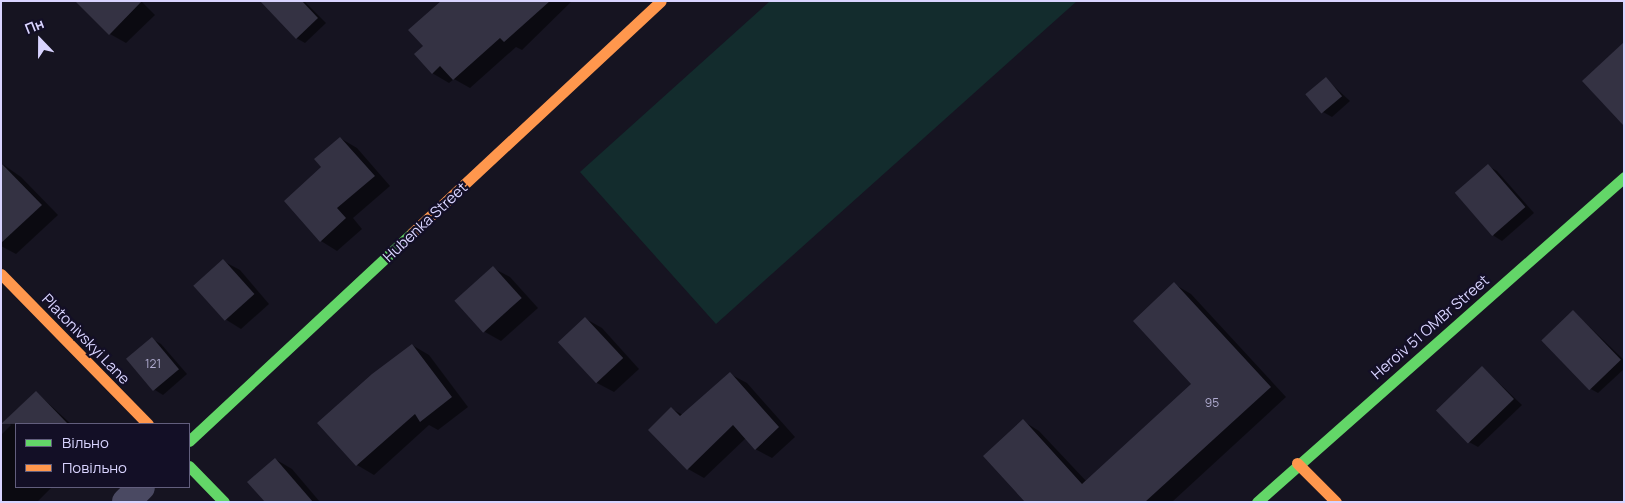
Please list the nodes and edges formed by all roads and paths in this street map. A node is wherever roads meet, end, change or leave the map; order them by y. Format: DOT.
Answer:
graph roads {
  1 [pos="661,1"];
  2 [pos="1624,177"];
  3 [pos="1,274"];
  4 [pos="147,423"];
  5 [pos="190,440"];
  6 [pos="1297,463"];
  7 [pos="190,467"];
  8 [pos="140,488"];
  9 [pos="126,502"];
  10 [pos="224,502"];
  11 [pos="1257,502"];
  12 [pos="1336,502"];
  1 -- 5 [label="street, Hubenka Street"];
  2 -- 6 [label="street, Heroiv 51 OMBr Street"];
  3 -- 4 [label="street, Platonivskyi Lane"];
  6 -- 11 [label="street, Heroiv 51 OMBr Street"];
  6 -- 12 [label="street"];
  7 -- 10 [label="street"];
  8 -- 9 [label="street"];
}
